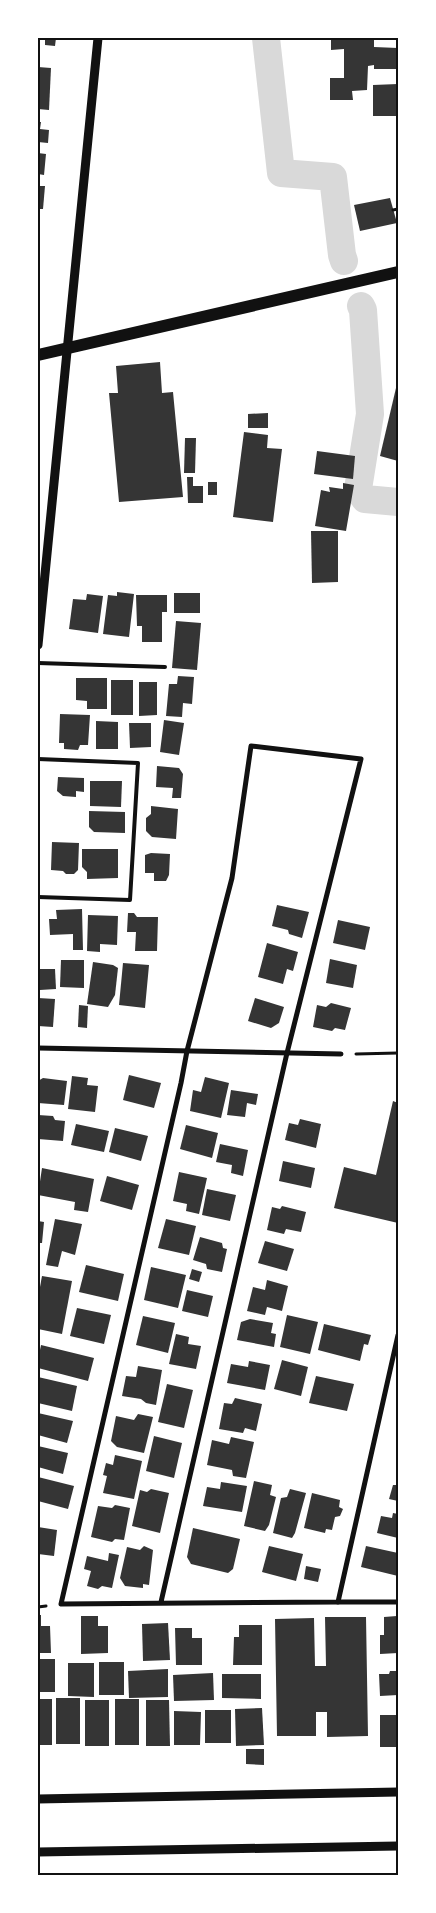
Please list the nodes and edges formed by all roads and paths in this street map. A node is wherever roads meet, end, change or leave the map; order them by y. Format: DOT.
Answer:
graph roads {
  1 [pos="98,38"];
  2 [pos="398,209"];
  3 [pos="393,210"];
  4 [pos="398,272"];
  5 [pos="66,349"];
  6 [pos="38,355"];
  7 [pos="38,645"];
  8 [pos="38,663"];
  9 [pos="165,667"];
  10 [pos="38,760"];
  11 [pos="38,897"];
  12 [pos="38,1048"];
  13 [pos="187,1051"];
  14 [pos="287,1053"];
  15 [pos="341,1054"];
  16 [pos="398,1054"];
  17 [pos="398,1335"];
  18 [pos="160,1602"];
  19 [pos="338,1602"];
  20 [pos="398,1602"];
  21 [pos="398,1792"];
  22 [pos="38,1799"];
  23 [pos="398,1846"];
  24 [pos="38,1852"];
  1 -- 5 [label="street"];
  2 -- 3 [label="path"];
  4 -- 5 [label="main road"];
  5 -- 6 [label="main road"];
  5 -- 7 [label="street"];
  8 -- 9 [label="lane"];
  10 -- 11 [label="lane"];
  12 -- 13 [label="street"];
  13 -- 14 [label="street"];
  13 -- 14 [label="street"];
  13 -- 18 [label="street"];
  14 -- 15 [label="street"];
  14 -- 18 [label="street"];
  15 -- 16 [label="path"];
  17 -- 19 [label="street"];
  18 -- 19 [label="street"];
  19 -- 20 [label="street"];
  21 -- 22 [label="street"];
  23 -- 24 [label="street"];
}
